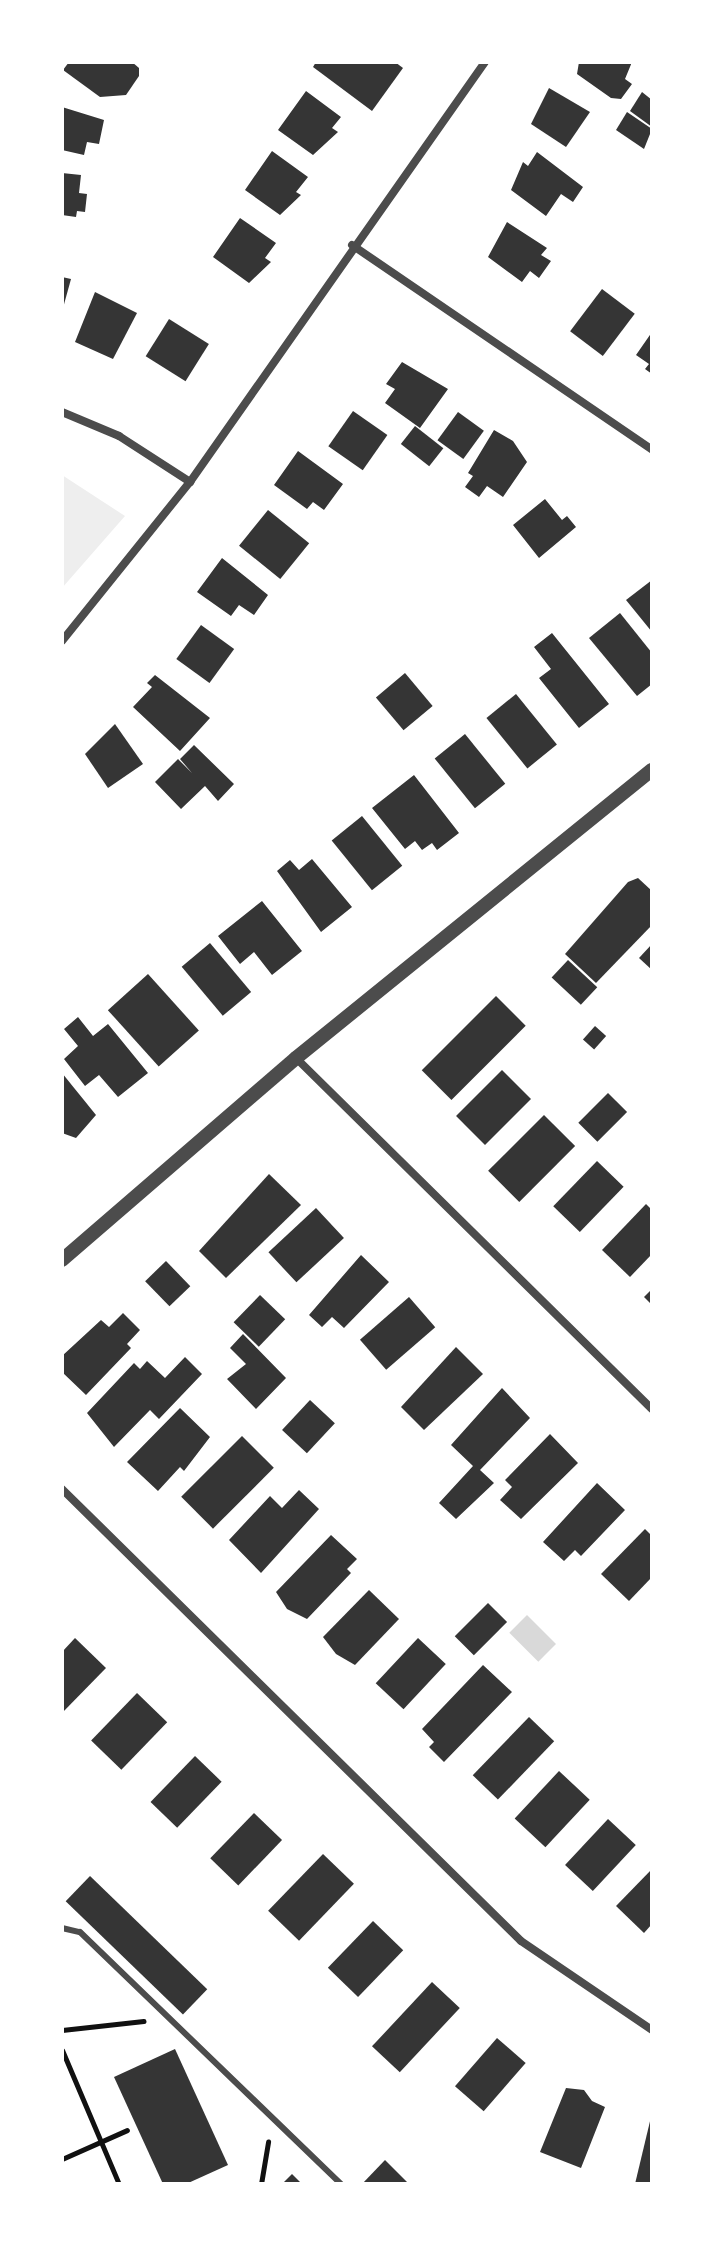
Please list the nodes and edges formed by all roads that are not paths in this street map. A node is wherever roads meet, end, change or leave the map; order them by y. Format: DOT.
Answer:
graph roads {
  1 [pos="485,62"];
  2 [pos="352,245"];
  3 [pos="62,412"];
  4 [pos="652,450"];
  5 [pos="190,482"];
  6 [pos="62,641"];
  7 [pos="652,770"];
  8 [pos="296,1058"];
  9 [pos="62,1260"];
  10 [pos="652,1409"];
  11 [pos="62,1489"];
  12 [pos="62,1928"];
  13 [pos="652,2030"];
  14 [pos="341,2184"];
  1 -- 2 [label="street"];
  2 -- 4 [label="street"];
  2 -- 5 [label="street"];
  3 -- 5 [label="street"];
  5 -- 6 [label="street"];
  7 -- 8 [label="street"];
  8 -- 9 [label="street"];
  8 -- 10 [label="street"];
  11 -- 13 [label="street"];
  12 -- 14 [label="lane"];
}
